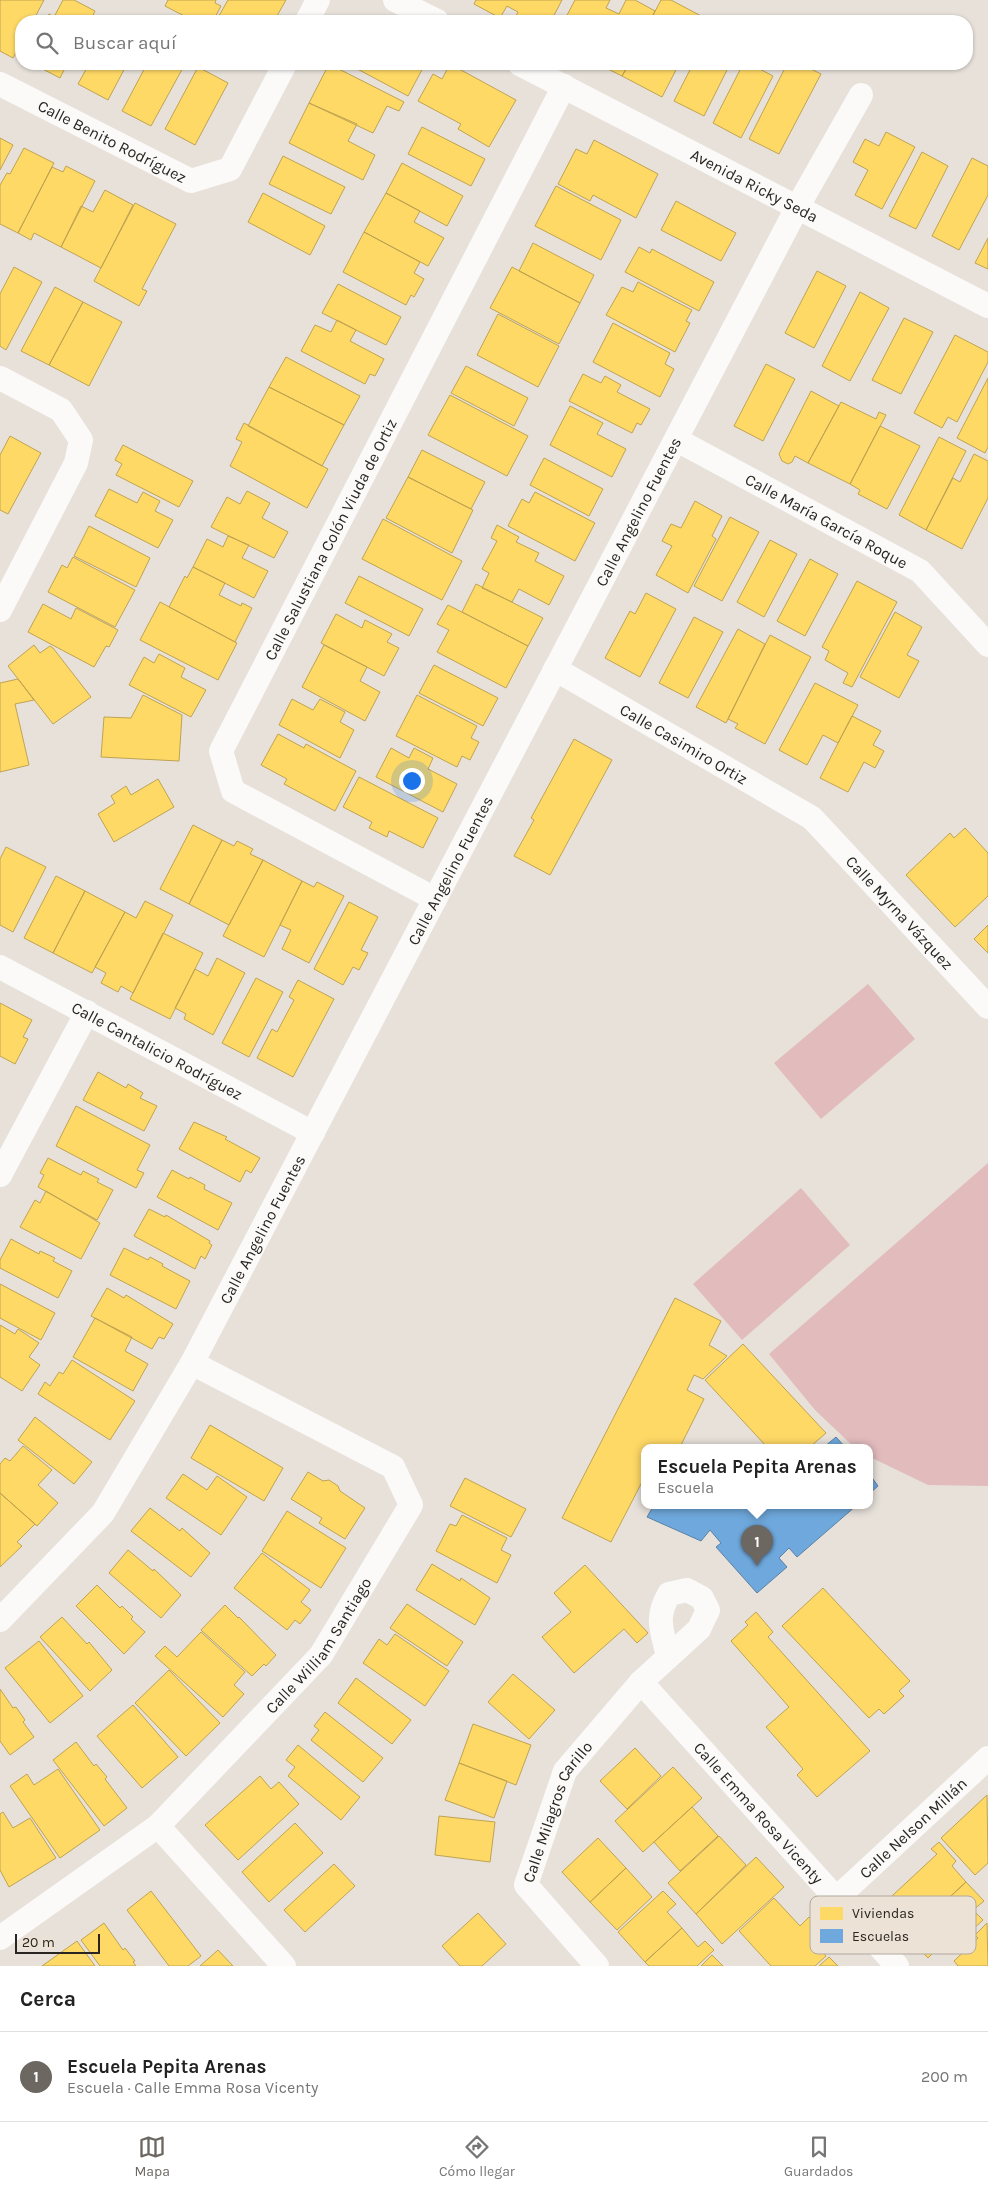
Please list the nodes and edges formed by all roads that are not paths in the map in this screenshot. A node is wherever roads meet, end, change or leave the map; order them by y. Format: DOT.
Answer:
graph roads {
  1 [pos="318,0"];
  2 [pos="396,0"];
  3 [pos="310,15"];
  4 [pos="425,15"];
  5 [pos="282,70"];
  6 [pos="532,70"];
  7 [pos="0,84"];
  8 [pos="564,86"];
  9 [pos="861,95"];
  10 [pos="798,206"];
  11 [pos="988,306"];
  12 [pos="0,378"];
  13 [pos="677,440"];
  14 [pos="0,610"];
  15 [pos="988,645"];
  16 [pos="555,669"];
  17 [pos="812,818"];
  18 [pos="435,899"];
  19 [pos="0,967"];
  20 [pos="988,1007"];
  21 [pos="86,1012"];
  22 [pos="313,1133"];
  23 [pos="0,1175"];
  24 [pos="192,1363"];
  25 [pos="0,1620"];
  26 [pos="668,1656"];
  27 [pos="641,1682"];
  28 [pos="988,1758"];
  29 [pos="158,1826"];
  30 [pos="837,1896"];
  31 [pos="839,1896"];
  32 [pos="0,1938"];
  33 [pos="887,1954"];
  34 [pos="284,1966"];
  35 [pos="597,1966"];
  36 [pos="897,1966"];
  1 -- 3 [label="street"];
  2 -- 4 [label="street"];
  5 -- 7 [label="street, Calle Benito Rodríguez"];
  6 -- 8 [label="street, Avenida Ricky Seda"];
  8 -- 10 [label="street, Avenida Ricky Seda"];
  8 -- 18 [label="street, Calle Salustiana Colón Viuda de Ortiz"];
  9 -- 10 [label="street, Calle Angelino Fuentes"];
  10 -- 11 [label="street, Avenida Ricky Seda"];
  10 -- 13 [label="street, Calle Angelino Fuentes"];
  12 -- 14 [label="street"];
  13 -- 15 [label="street, Calle María García Roque"];
  13 -- 16 [label="street, Calle Angelino Fuentes"];
  16 -- 17 [label="street, Calle Casimiro Ortiz"];
  16 -- 18 [label="street, Calle Angelino Fuentes"];
  17 -- 20 [label="street, Calle Myrna Vázquez"];
  18 -- 22 [label="street, Calle Angelino Fuentes"];
  19 -- 21 [label="street, Calle Cantalicio Rodríguez"];
  21 -- 22 [label="street, Calle Cantalicio Rodríguez"];
  21 -- 23 [label="street"];
  22 -- 24 [label="street, Calle Angelino Fuentes"];
  24 -- 25 [label="street, Calle Angelino Fuentes"];
  24 -- 29 [label="street, Calle William Santiago"];
  26 -- 27 [label="street"];
  27 -- 30 [label="street, Calle Emma Rosa Vicenty"];
  27 -- 35 [label="street, Calle Milagros Carillo"];
  28 -- 31 [label="street, Calle Nelson Millán"];
  29 -- 32 [label="street, Calle William Santiago"];
  29 -- 34 [label="street"];
  33 -- 36 [label="street, Calle Emma Rosa Vicenty"];
}
